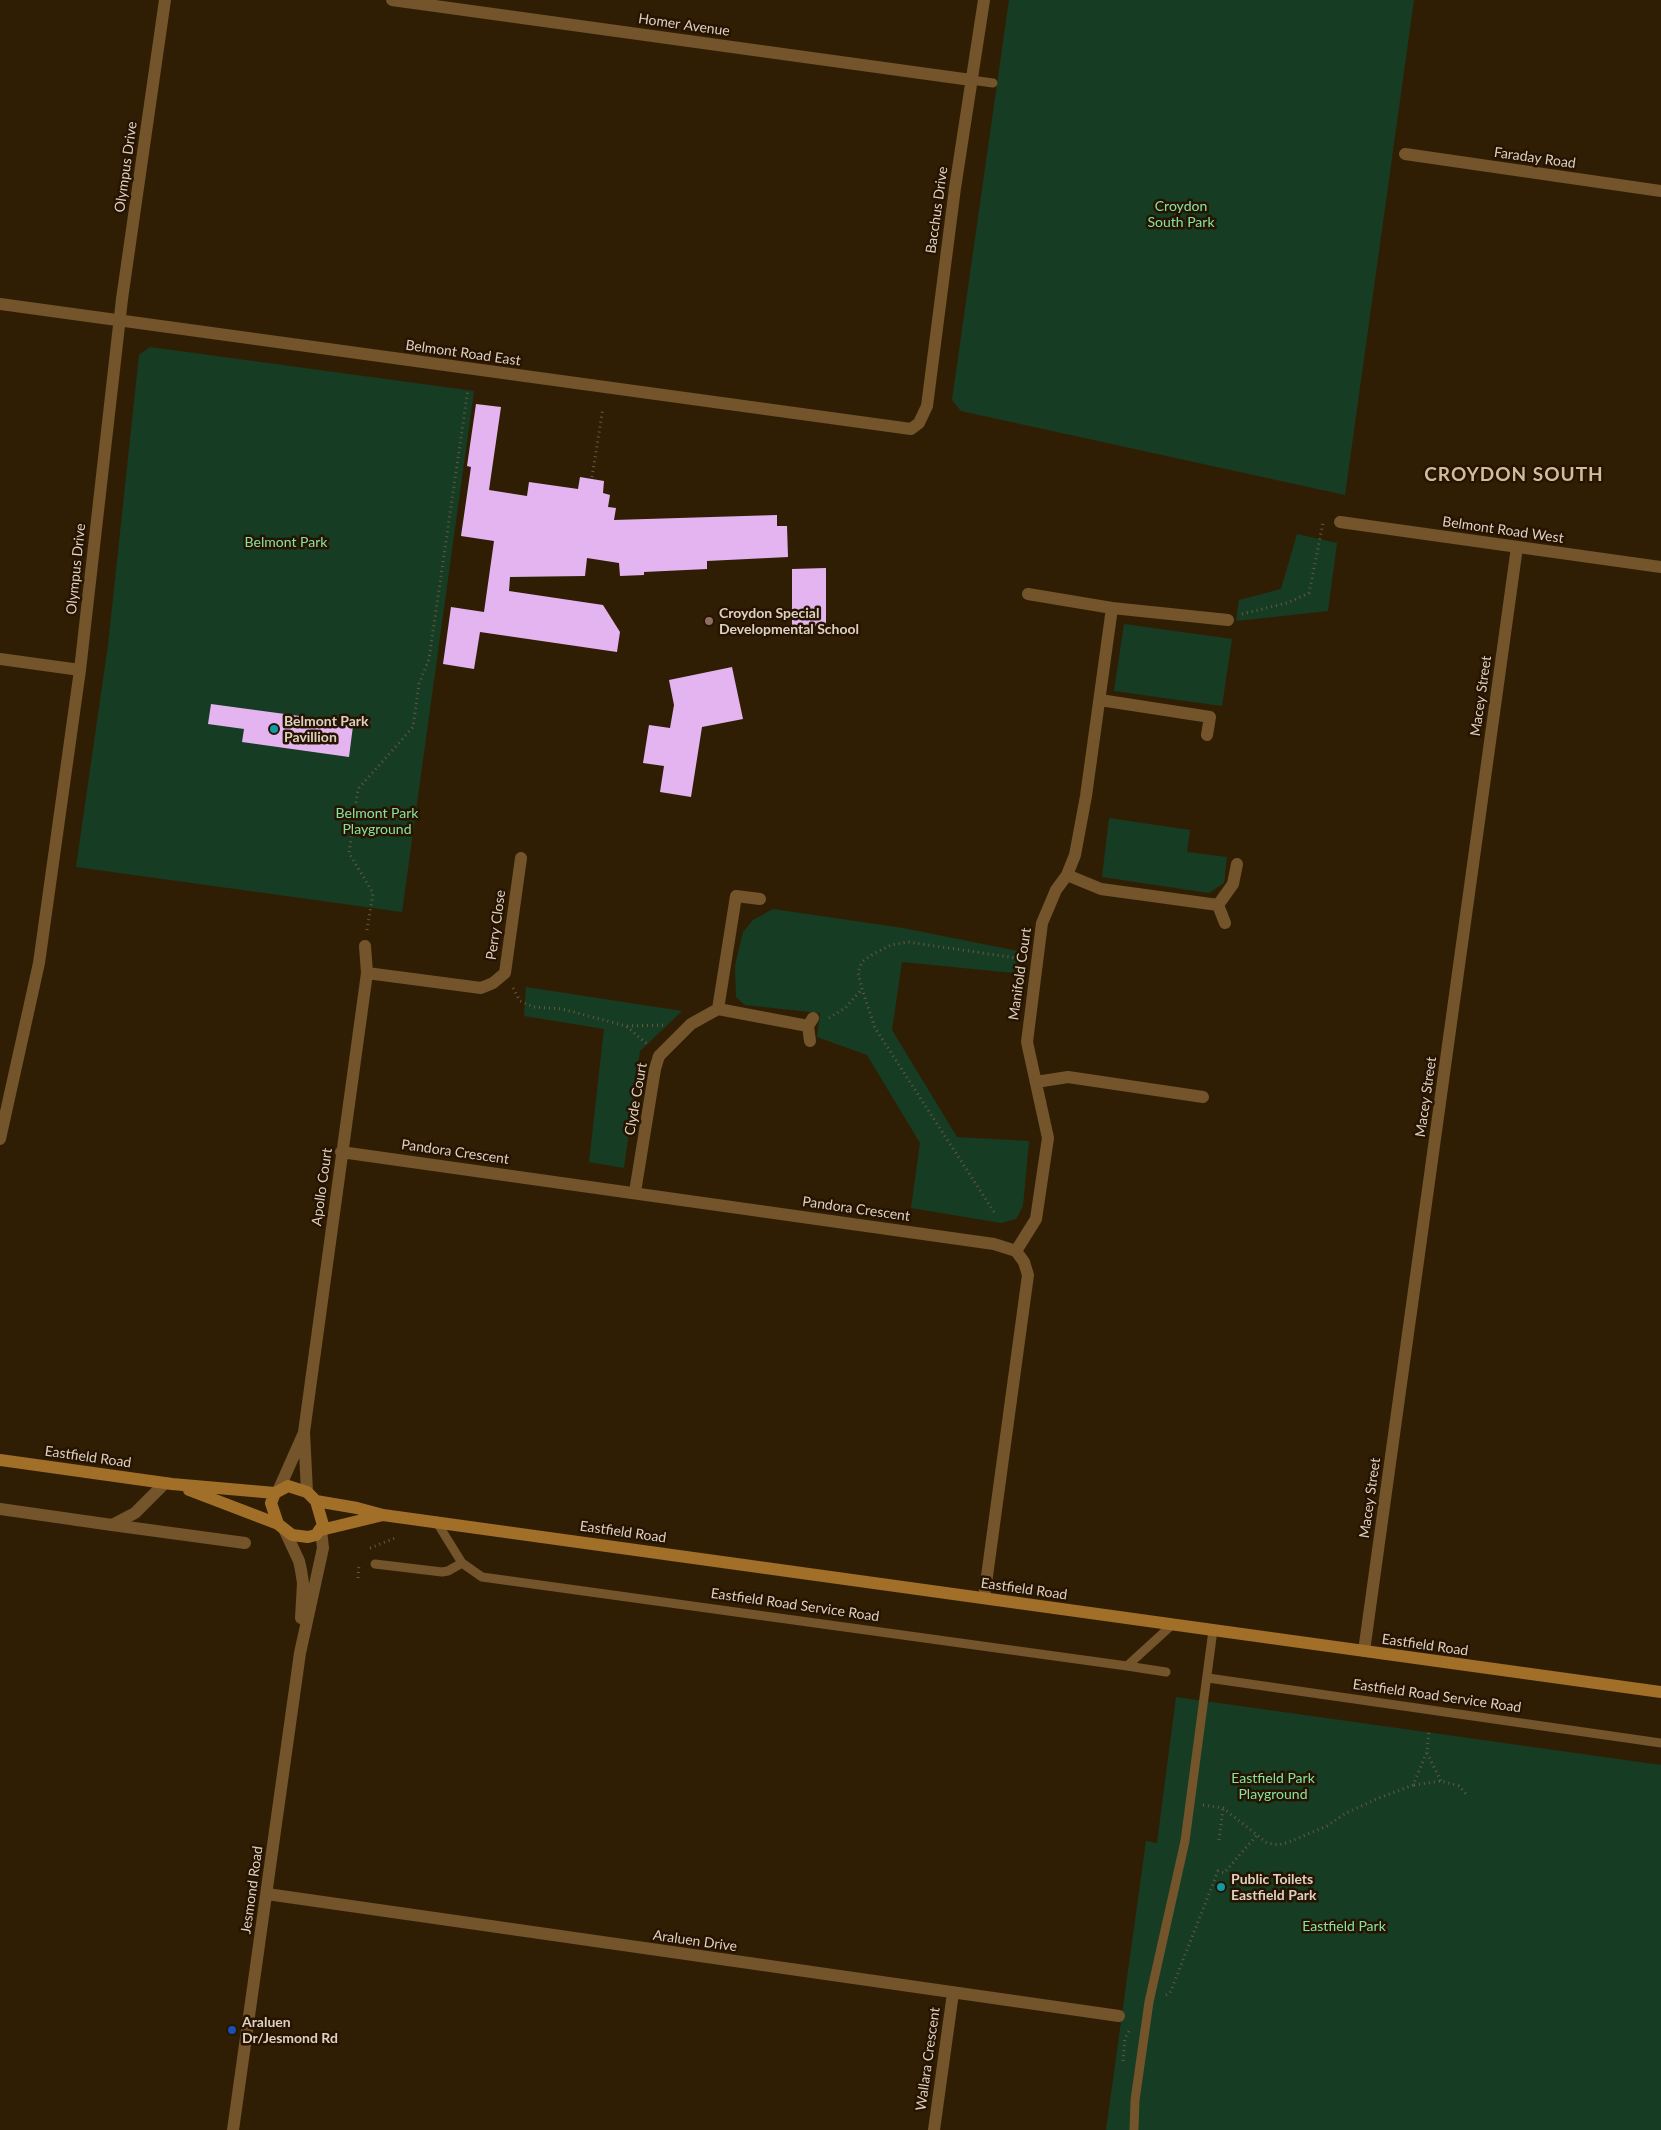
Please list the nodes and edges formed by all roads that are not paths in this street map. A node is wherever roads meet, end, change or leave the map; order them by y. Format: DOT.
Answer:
graph roads {
  1 [pos="164,0"];
  2 [pos="392,0"];
  3 [pos="984,0"];
  4 [pos="971,80"];
  5 [pos="994,83"];
  6 [pos="1405,154"];
  7 [pos="1661,191"];
  8 [pos="0,304"];
  9 [pos="120,321"];
  10 [pos="920,423"];
  11 [pos="1340,522"];
  12 [pos="1517,547"];
  13 [pos="1661,567"];
  14 [pos="1028,594"];
  15 [pos="1112,608"];
  16 [pos="1228,620"];
  17 [pos="0,659"];
  18 [pos="80,670"];
  19 [pos="1100,700"];
  20 [pos="1208,735"];
  21 [pos="521,858"];
  22 [pos="1237,864"];
  23 [pos="1067,876"];
  24 [pos="760,899"];
  25 [pos="1218,905"];
  26 [pos="1225,923"];
  27 [pos="365,946"];
  28 [pos="367,973"];
  29 [pos="718,1009"];
  30 [pos="810,1041"];
  31 [pos="1036,1082"];
  32 [pos="1203,1097"];
  33 [pos="0,1139"];
  34 [pos="341,1152"];
  35 [pos="635,1192"];
  36 [pos="1016,1251"];
  37 [pos="304,1432"];
  38 [pos="0,1460"];
  39 [pos="168,1483"];
  40 [pos="277,1491"];
  41 [pos="307,1492"];
  42 [pos="316,1501"];
  43 [pos="0,1509"];
  44 [pos="383,1515"];
  45 [pos="436,1521"];
  46 [pos="112,1525"];
  47 [pos="282,1528"];
  48 [pos="321,1530"];
  49 [pos="245,1543"];
  50 [pos="462,1563"];
  51 [pos="375,1564"];
  52 [pos="984,1598"];
  53 [pos="1173,1624"];
  54 [pos="1214,1630"];
  55 [pos="1364,1651"];
  56 [pos="300,1653"];
  57 [pos="1127,1666"];
  58 [pos="1166,1672"];
  59 [pos="1208,1678"];
  60 [pos="1661,1692"];
  61 [pos="1661,1743"];
  62 [pos="267,1894"];
  63 [pos="953,1993"];
  64 [pos="1119,2016"];
  65 [pos="233,2130"];
  66 [pos="934,2130"];
  67 [pos="1134,2130"];
  1 -- 9 [label="street, Olympus Drive"];
  2 -- 4 [label="street, Homer Avenue"];
  3 -- 4 [label="street, Bacchus Drive"];
  4 -- 5 [label="lane"];
  4 -- 10 [label="street, Bacchus Drive"];
  6 -- 7 [label="street, Faraday Road"];
  8 -- 9 [label="street, Belmont Road East"];
  9 -- 10 [label="street, Belmont Road East"];
  9 -- 18 [label="street, Olympus Drive"];
  11 -- 12 [label="street, Belmont Road West"];
  12 -- 13 [label="street, Belmont Road West"];
  12 -- 55 [label="street, Macey Street"];
  14 -- 15 [label="street"];
  15 -- 16 [label="street"];
  15 -- 19 [label="street, Manifold Court"];
  17 -- 18 [label="street"];
  18 -- 33 [label="street, Olympus Drive"];
  19 -- 20 [label="street"];
  19 -- 23 [label="street, Manifold Court"];
  21 -- 28 [label="street, Perry Close"];
  22 -- 25 [label="street"];
  23 -- 25 [label="street"];
  23 -- 31 [label="street, Manifold Court"];
  24 -- 29 [label="street"];
  25 -- 26 [label="street"];
  27 -- 28 [label="street, Apollo Court"];
  28 -- 34 [label="street, Apollo Court"];
  29 -- 30 [label="street"];
  29 -- 35 [label="street, Clyde Court"];
  31 -- 32 [label="street"];
  31 -- 36 [label="street, Manifold Court"];
  34 -- 35 [label="street, Pandora Crescent"];
  34 -- 37 [label="street, Apollo Court"];
  35 -- 36 [label="street, Pandora Crescent"];
  36 -- 52 [label="street"];
  37 -- 40 [label="street, Apollo Court"];
  37 -- 41 [label="street, Apollo Court"];
  38 -- 39 [label="main road, Eastfield Road"];
  39 -- 40 [label="main road, Eastfield Road"];
  39 -- 46 [label="street"];
  39 -- 47 [label="main road, Eastfield Road"];
  40 -- 41 [label="main road"];
  40 -- 47 [label="main road"];
  41 -- 42 [label="main road"];
  42 -- 44 [label="main road, Eastfield Road"];
  42 -- 48 [label="main road"];
  43 -- 46 [label="street"];
  44 -- 45 [label="main road, Eastfield Road"];
  44 -- 48 [label="main road, Eastfield Road"];
  45 -- 50 [label="lane, Eastfield Road Service Road"];
  45 -- 52 [label="main road, Eastfield Road"];
  46 -- 49 [label="street"];
  47 -- 48 [label="main road"];
  47 -- 56 [label="street, Jesmond Road"];
  48 -- 56 [label="street, Jesmond Road"];
  50 -- 51 [label="lane"];
  50 -- 57 [label="lane, Eastfield Road Service Road"];
  52 -- 53 [label="main road, Eastfield Road"];
  53 -- 54 [label="main road, Eastfield Road"];
  53 -- 57 [label="lane"];
  54 -- 55 [label="main road, Eastfield Road"];
  54 -- 59 [label="lane"];
  55 -- 60 [label="main road, Eastfield Road"];
  56 -- 62 [label="street, Jesmond Road"];
  57 -- 58 [label="lane, Eastfield Road Service Road"];
  59 -- 61 [label="lane, Eastfield Road Service Road"];
  59 -- 67 [label="lane"];
  62 -- 63 [label="street, Araluen Drive"];
  62 -- 65 [label="street, Jesmond Road"];
  63 -- 64 [label="street, Araluen Drive"];
  63 -- 66 [label="street, Wallara Crescent"];
}
